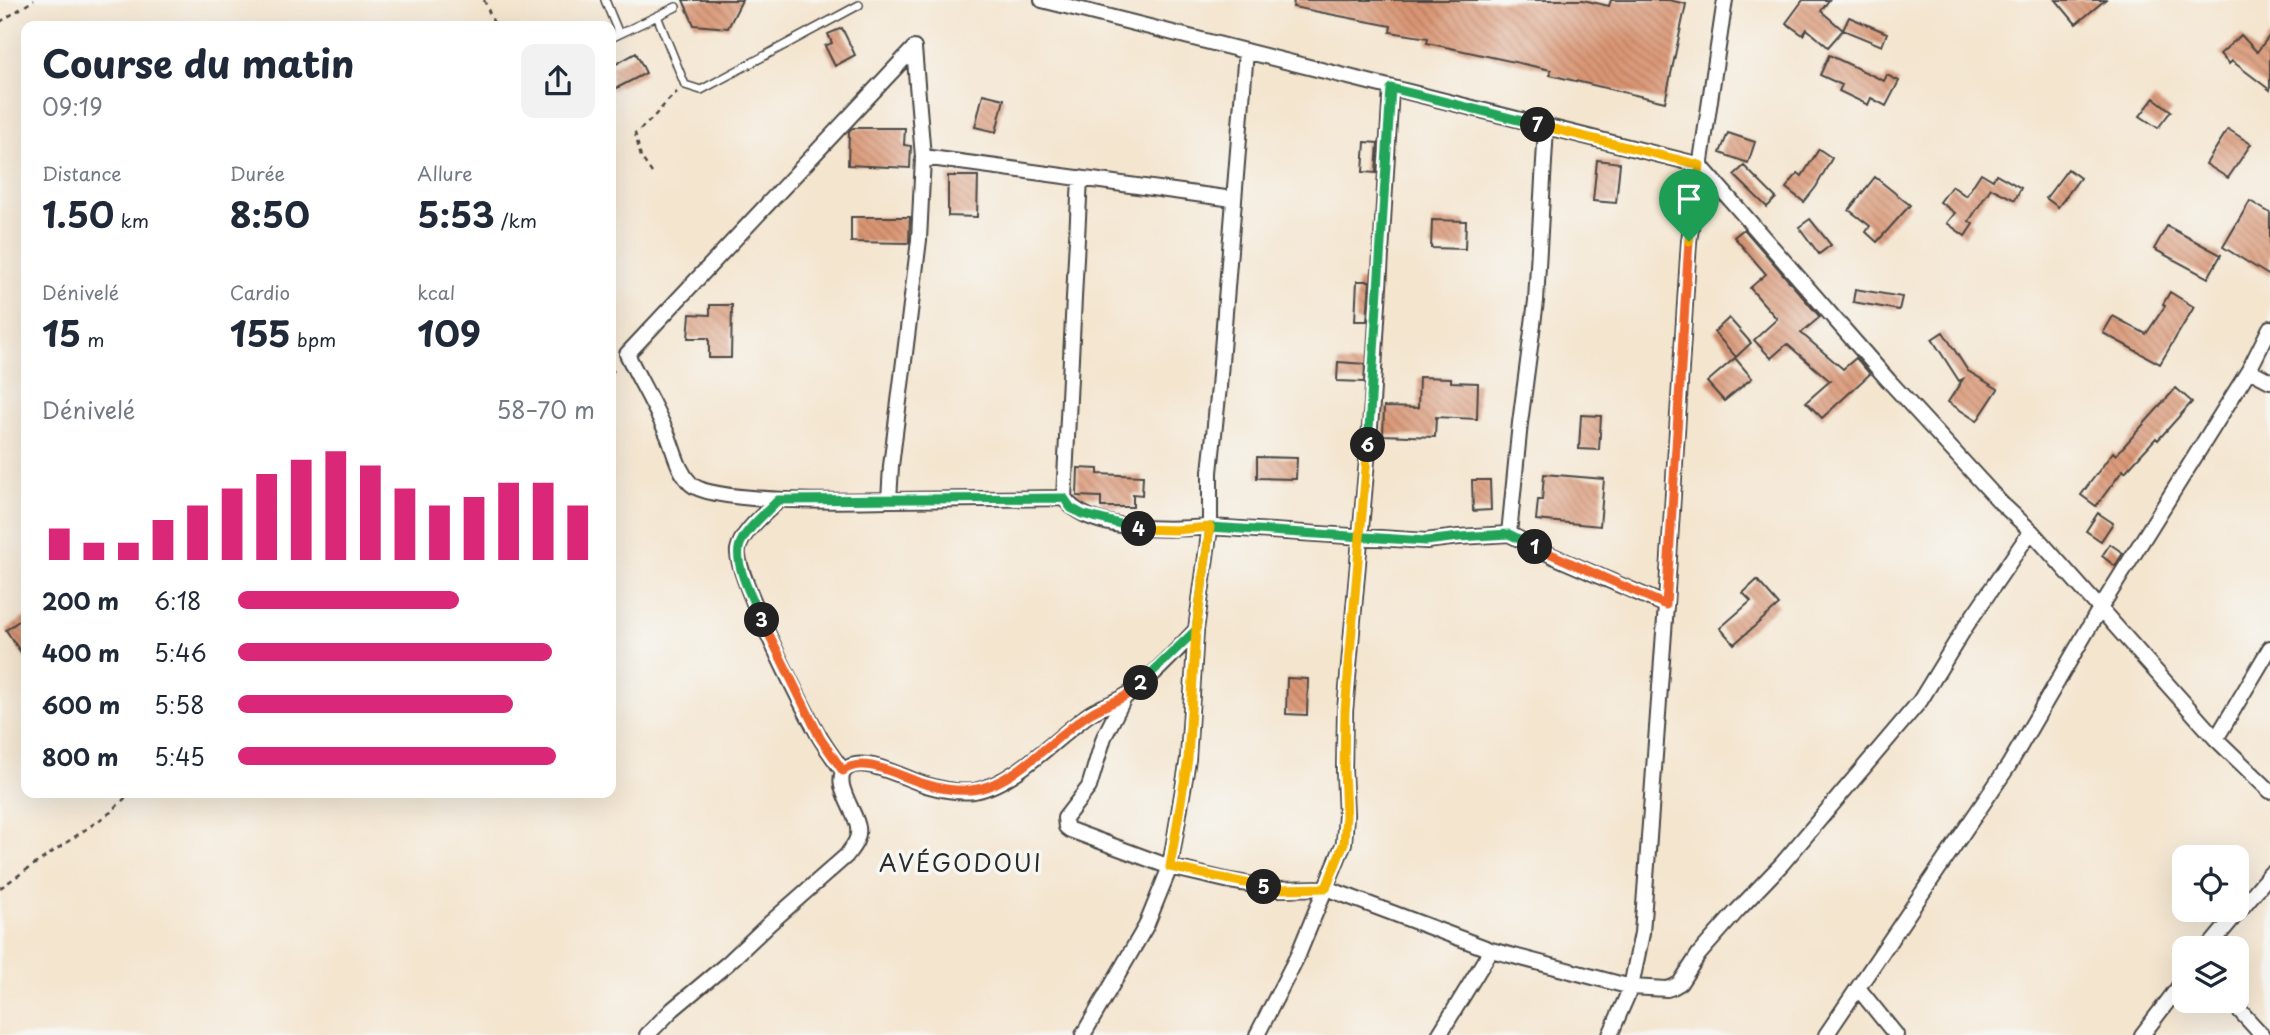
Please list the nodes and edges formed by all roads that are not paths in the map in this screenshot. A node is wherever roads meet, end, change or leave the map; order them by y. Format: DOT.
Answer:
graph roads {
  1 [pos="604,0"];
  2 [pos="1042,0"];
  3 [pos="1725,0"];
  4 [pos="859,5"];
  5 [pos="676,7"];
  6 [pos="657,16"];
  7 [pos="610,21"];
  8 [pos="616,36"];
  9 [pos="1245,51"];
  10 [pos="1391,88"];
  11 [pos="1546,127"];
  12 [pos="923,156"];
  13 [pos="1700,165"];
  14 [pos="1080,178"];
  15 [pos="1233,199"];
  16 [pos="2270,328"];
  17 [pos="2249,370"];
  18 [pos="2270,381"];
  19 [pos="1064,498"];
  20 [pos="778,500"];
  21 [pos="889,500"];
  22 [pos="1210,527"];
  23 [pos="2031,531"];
  24 [pos="1509,534"];
  25 [pos="1360,537"];
  26 [pos="1666,605"];
  27 [pos="2099,610"];
  28 [pos="1196,630"];
  29 [pos="2270,648"];
  30 [pos="1125,696"];
  31 [pos="2216,739"];
  32 [pos="843,771"];
  33 [pos="2270,791"];
  34 [pos="1170,867"];
  35 [pos="2270,874"];
  36 [pos="1326,888"];
  37 [pos="2218,936"];
  38 [pos="1491,950"];
  39 [pos="1631,987"];
  40 [pos="1858,988"];
  41 [pos="2172,995"];
  42 [pos="2242,1013"];
  43 [pos="646,1035"];
  44 [pos="1083,1035"];
  45 [pos="1257,1035"];
  46 [pos="1439,1035"];
  47 [pos="1610,1035"];
  48 [pos="1826,1035"];
  49 [pos="1896,1035"];
  50 [pos="2142,1035"];
  51 [pos="2262,1035"];
  1 -- 7 [label="lane"];
  2 -- 9 [label="street"];
  3 -- 13 [label="street"];
  4 -- 6 [label="lane"];
  5 -- 6 [label="lane"];
  6 -- 8 [label="lane"];
  9 -- 10 [label="street"];
  9 -- 15 [label="street"];
  10 -- 11 [label="street"];
  10 -- 25 [label="street"];
  11 -- 13 [label="street"];
  11 -- 24 [label="street"];
  12 -- 14 [label="street"];
  12 -- 20 [label="street"];
  12 -- 21 [label="street"];
  13 -- 23 [label="street"];
  13 -- 26 [label="street"];
  14 -- 15 [label="street"];
  14 -- 19 [label="street"];
  15 -- 22 [label="street"];
  16 -- 17 [label="street"];
  17 -- 18 [label="street"];
  17 -- 27 [label="street"];
  19 -- 21 [label="street"];
  19 -- 22 [label="street"];
  20 -- 21 [label="street"];
  20 -- 32 [label="street"];
  22 -- 25 [label="street"];
  22 -- 28 [label="street"];
  23 -- 27 [label="street"];
  23 -- 39 [label="street"];
  24 -- 25 [label="street"];
  24 -- 26 [label="street"];
  25 -- 36 [label="street"];
  26 -- 39 [label="street"];
  27 -- 31 [label="street"];
  27 -- 40 [label="street"];
  28 -- 30 [label="street"];
  28 -- 34 [label="street"];
  29 -- 31 [label="street"];
  30 -- 32 [label="street"];
  30 -- 34 [label="street"];
  31 -- 33 [label="street"];
  32 -- 43 [label="street"];
  34 -- 36 [label="street"];
  34 -- 44 [label="street"];
  35 -- 37 [label="street"];
  36 -- 38 [label="street"];
  36 -- 45 [label="street"];
  38 -- 39 [label="street"];
  38 -- 46 [label="street"];
  39 -- 47 [label="street"];
  40 -- 48 [label="street"];
  40 -- 49 [label="street"];
  41 -- 50 [label="street"];
  42 -- 51 [label="street"];
}
